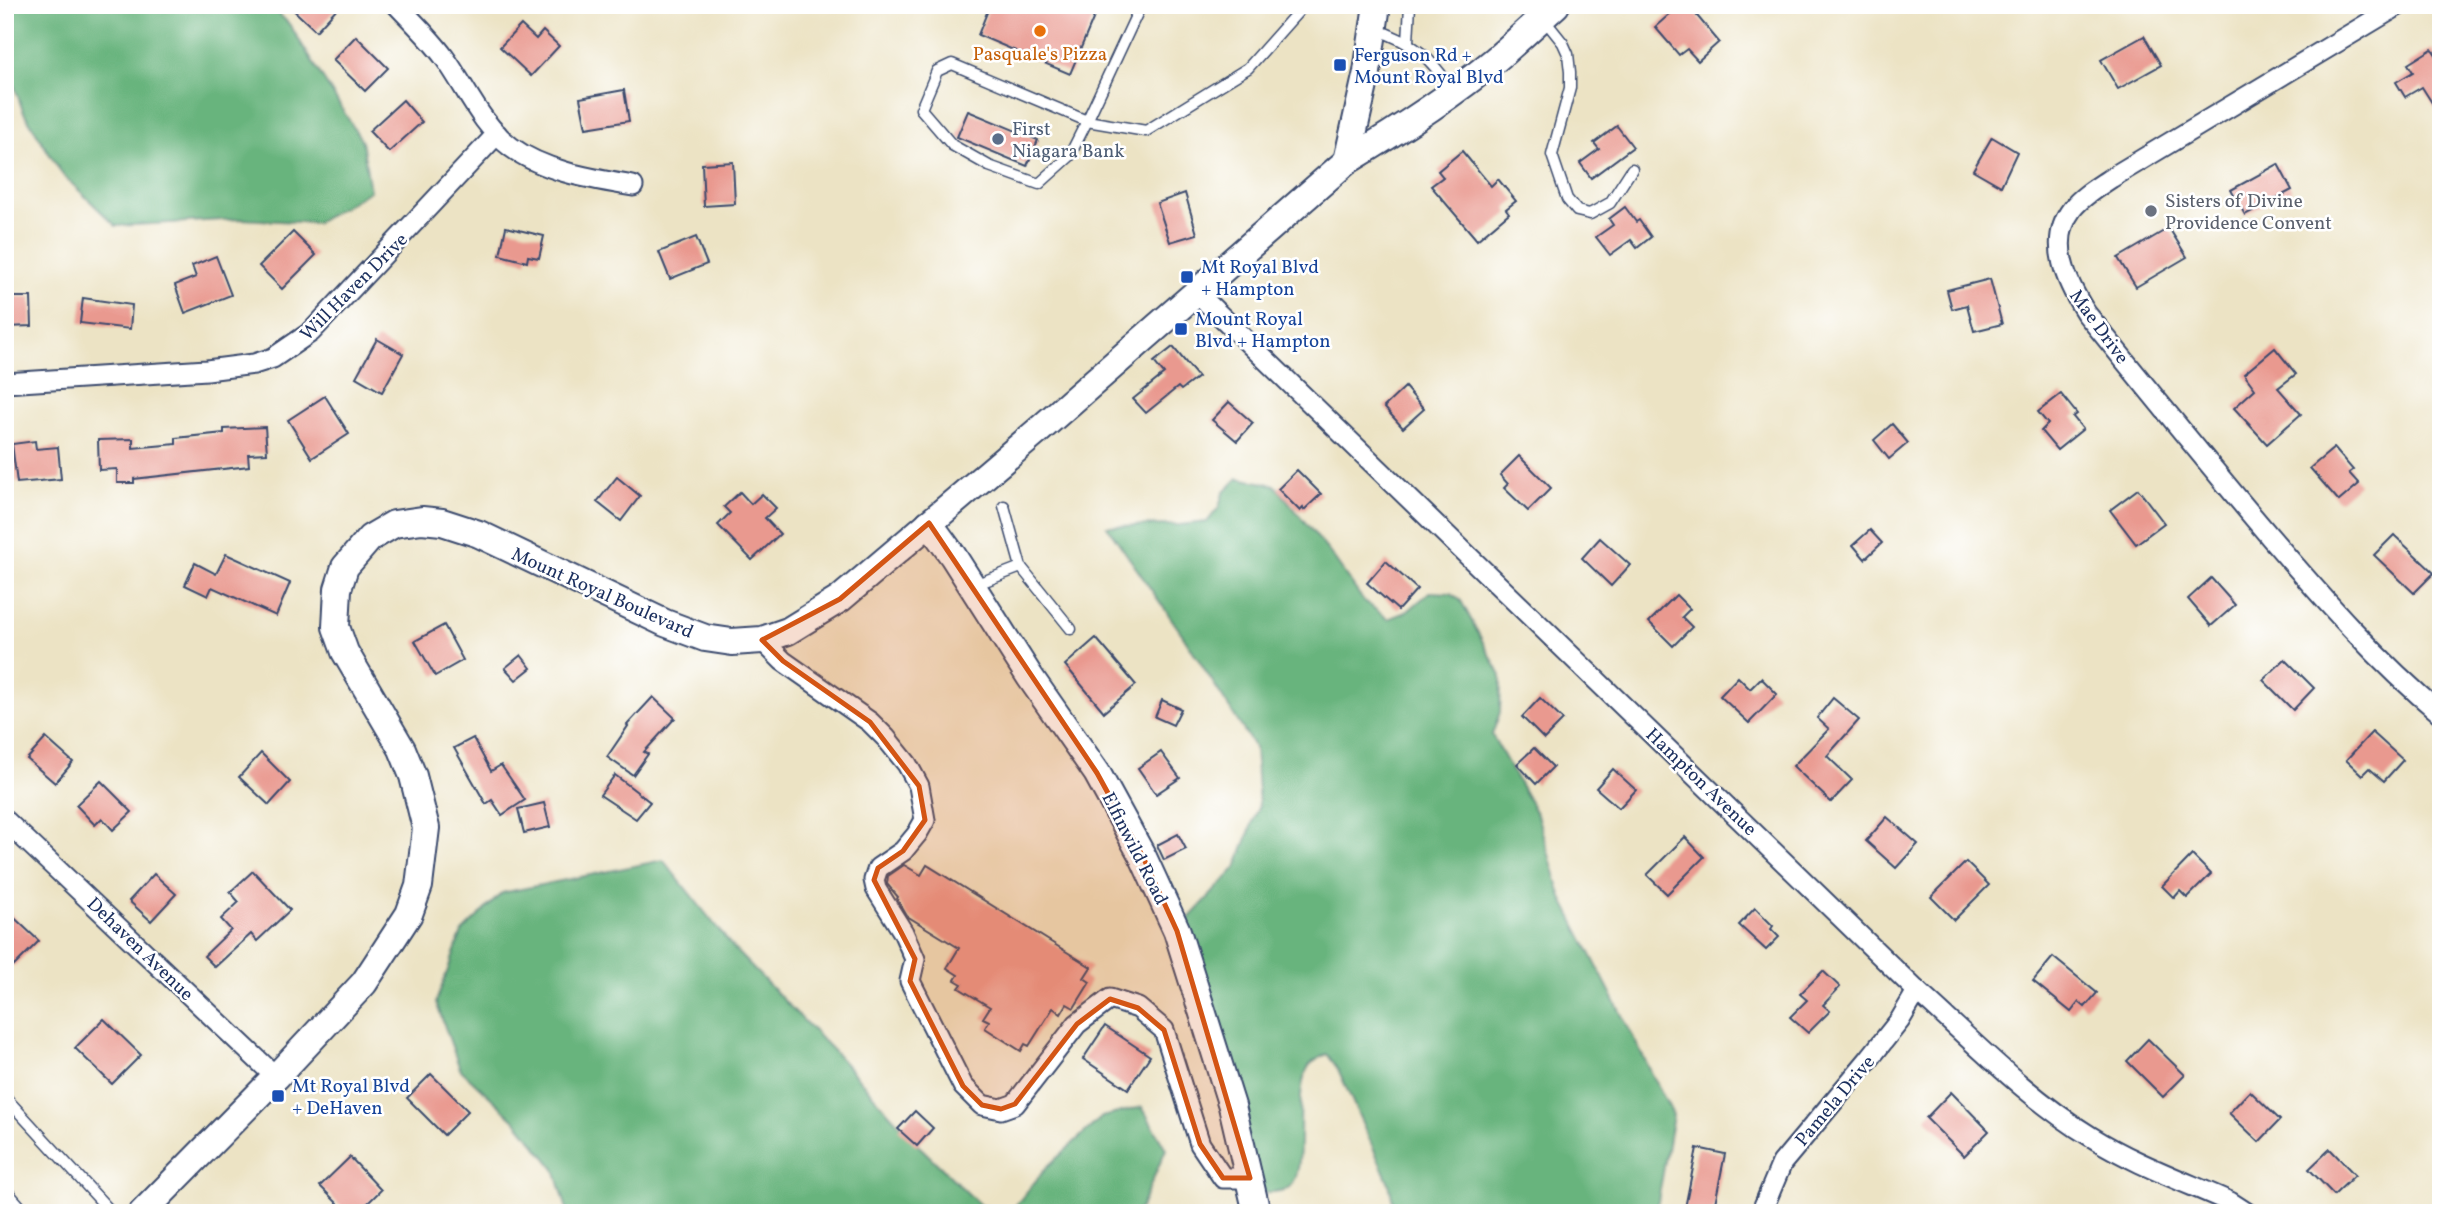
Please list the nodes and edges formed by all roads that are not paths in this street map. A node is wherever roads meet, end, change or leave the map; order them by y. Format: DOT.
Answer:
graph roads {
  1 [pos="397,5"];
  2 [pos="1141,5"];
  3 [pos="1304,5"];
  4 [pos="1410,5"];
  5 [pos="2399,5"];
  6 [pos="1549,11"];
  7 [pos="1376,17"];
  8 [pos="1408,42"];
  9 [pos="1454,92"];
  10 [pos="1087,121"];
  11 [pos="497,134"];
  12 [pos="1347,161"];
  13 [pos="1632,169"];
  14 [pos="633,186"];
  15 [pos="1197,293"];
  16 [pos="5,383"];
  17 [pos="1004,506"];
  18 [pos="929,523"];
  19 [pos="1021,567"];
  20 [pos="972,587"];
  21 [pos="1071,629"];
  22 [pos="762,640"];
  23 [pos="2441,714"];
  24 [pos="5,820"];
  25 [pos="1917,991"];
  26 [pos="276,1077"];
  27 [pos="5,1097"];
  28 [pos="1250,1178"];
  29 [pos="5,1189"];
  30 [pos="26,1213"];
  31 [pos="112,1213"];
  32 [pos="142,1213"];
  33 [pos="1257,1213"];
  34 [pos="1760,1213"];
  35 [pos="2247,1213"];
  1 -- 11 [label="street"];
  2 -- 10 [label="lane"];
  3 -- 10 [label="lane"];
  4 -- 8 [label="lane"];
  5 -- 23 [label="street, Mae Drive"];
  6 -- 9 [label="main road, Mount Royal Boulevard"];
  6 -- 13 [label="lane"];
  7 -- 8 [label="lane"];
  7 -- 12 [label="main road"];
  8 -- 9 [label="lane"];
  9 -- 12 [label="main road, Mount Royal Boulevard"];
  10 -- 10 [label="lane"];
  11 -- 14 [label="street"];
  11 -- 16 [label="street, Will Haven Drive"];
  12 -- 15 [label="main road, Mount Royal Boulevard"];
  15 -- 18 [label="main road, Mount Royal Boulevard"];
  15 -- 25 [label="street, Hampton Avenue"];
  17 -- 19 [label="lane"];
  18 -- 20 [label="main road, Elfinwild Road"];
  18 -- 22 [label="main road, Mount Royal Boulevard"];
  19 -- 20 [label="lane"];
  19 -- 21 [label="lane"];
  20 -- 28 [label="main road, Elfinwild Road"];
  22 -- 26 [label="main road, Mount Royal Boulevard"];
  22 -- 28 [label="street"];
  24 -- 26 [label="street, Dehaven Avenue"];
  25 -- 34 [label="street, Pamela Drive"];
  25 -- 35 [label="street, Hampton Avenue"];
  26 -- 32 [label="main road, Mount Royal Boulevard"];
  27 -- 31 [label="lane"];
  28 -- 33 [label="main road, Elfinwild Road"];
  29 -- 30 [label="lane"];
}
